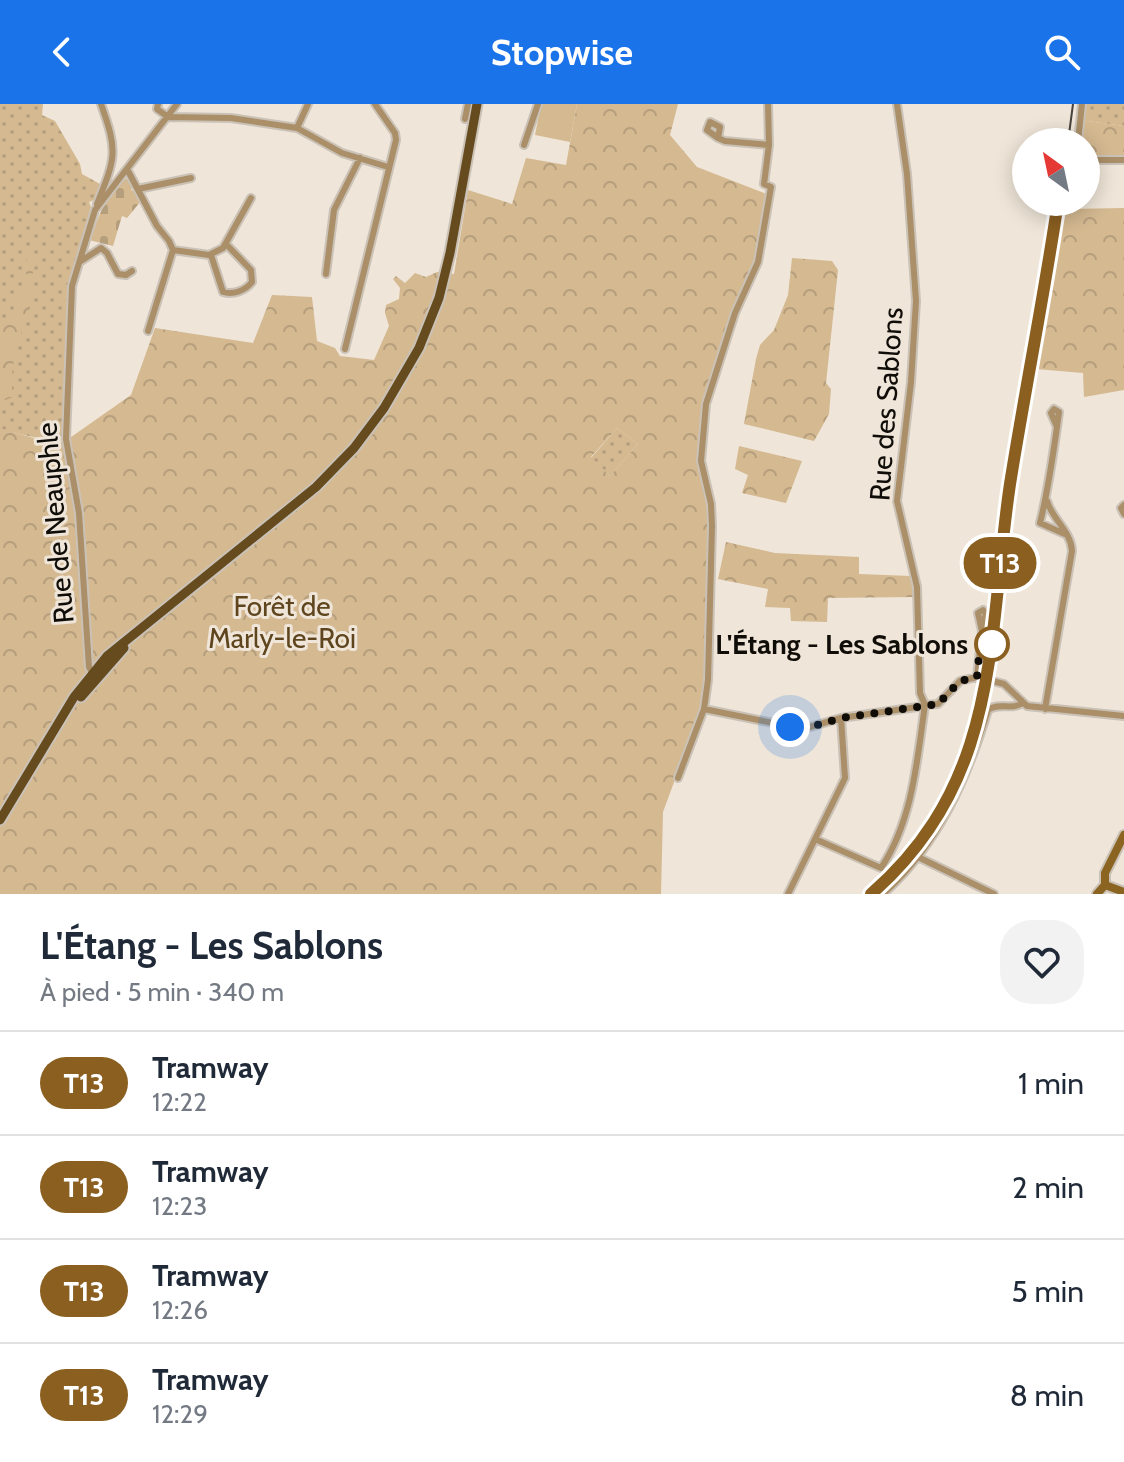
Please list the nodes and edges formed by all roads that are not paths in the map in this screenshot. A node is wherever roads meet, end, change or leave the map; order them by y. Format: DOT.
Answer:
graph roads {
  1 [pos="101,104"];
  2 [pos="158,104"];
  3 [pos="177,104"];
  4 [pos="308,104"];
  5 [pos="375,104"];
  6 [pos="468,104"];
  7 [pos="477,104"];
  8 [pos="538,104"];
  9 [pos="768,104"];
  10 [pos="897,104"];
  11 [pos="1082,104"];
  12 [pos="168,117"];
  13 [pos="465,119"];
  14 [pos="297,128"];
  15 [pos="1079,128"];
  16 [pos="718,138"];
  17 [pos="524,145"];
  18 [pos="769,145"];
  19 [pos="360,158"];
  20 [pos="1100,160"];
  21 [pos="1124,160"];
  22 [pos="388,167"];
  23 [pos="127,169"];
  24 [pos="191,178"];
  25 [pos="138,189"];
  26 [pos="251,198"];
  27 [pos="95,210"];
  28 [pos="227,245"];
  29 [pos="173,250"];
  30 [pos="211,255"];
  31 [pos="78,264"];
  32 [pos="132,271"];
  33 [pos="326,274"];
  34 [pos="148,331"];
  35 [pos="345,349"];
  36 [pos="1057,427"];
  37 [pos="1047,501"];
  38 [pos="1124,505"];
  39 [pos="1124,514"];
  40 [pos="1067,535"];
  41 [pos="982,631"];
  42 [pos="95,676"];
  43 [pos="977,677"];
  44 [pos="1021,704"];
  45 [pos="924,706"];
  46 [pos="704,709"];
  47 [pos="1045,709"];
  48 [pos="1124,716"];
  49 [pos="841,718"];
  50 [pos="678,778"];
  51 [pos="0,820"];
  52 [pos="1124,835"];
  53 [pos="815,839"];
  54 [pos="918,857"];
  55 [pos="1105,885"];
  56 [pos="1124,892"];
  57 [pos="788,894"];
  58 [pos="883,894"];
  59 [pos="994,894"];
  60 [pos="1097,894"];
  1 -- 27 [label="street"];
  2 -- 12 [label="street"];
  3 -- 12 [label="street, Rue de Neauphle"];
  4 -- 14 [label="street"];
  5 -- 22 [label="street"];
  6 -- 13 [label="street"];
  7 -- 42 [label="main road"];
  8 -- 17 [label="street"];
  9 -- 18 [label="street"];
  10 -- 45 [label="street, Rue des Sablons"];
  11 -- 15 [label="street"];
  12 -- 14 [label="street"];
  12 -- 23 [label="street, Rue de Neauphle"];
  14 -- 19 [label="street"];
  16 -- 18 [label="street"];
  18 -- 46 [label="street"];
  19 -- 22 [label="street"];
  19 -- 33 [label="street"];
  20 -- 21 [label="street"];
  22 -- 35 [label="street"];
  23 -- 25 [label="street"];
  23 -- 27 [label="street, Rue de Neauphle"];
  24 -- 25 [label="street"];
  25 -- 29 [label="street"];
  26 -- 28 [label="street"];
  27 -- 31 [label="street, Rue de Neauphle"];
  28 -- 30 [label="street"];
  28 -- 30 [label="street"];
  29 -- 30 [label="street"];
  29 -- 34 [label="street"];
  31 -- 32 [label="street"];
  31 -- 42 [label="street, Rue de Neauphle"];
  36 -- 37 [label="street"];
  37 -- 40 [label="street"];
  37 -- 40 [label="street"];
  38 -- 39 [label="street"];
  40 -- 47 [label="street"];
  41 -- 43 [label="street"];
  42 -- 51 [label="main road"];
  43 -- 44 [label="street"];
  43 -- 45 [label="street"];
  44 -- 47 [label="street"];
  44 -- 54 [label="street"];
  45 -- 49 [label="street"];
  45 -- 53 [label="street, Rue des Sablons"];
  46 -- 49 [label="street"];
  46 -- 50 [label="street"];
  47 -- 48 [label="street"];
  49 -- 53 [label="street"];
  52 -- 55 [label="street"];
  53 -- 57 [label="street"];
  54 -- 58 [label="street"];
  54 -- 59 [label="street"];
  55 -- 56 [label="street"];
  55 -- 60 [label="street"];
}
